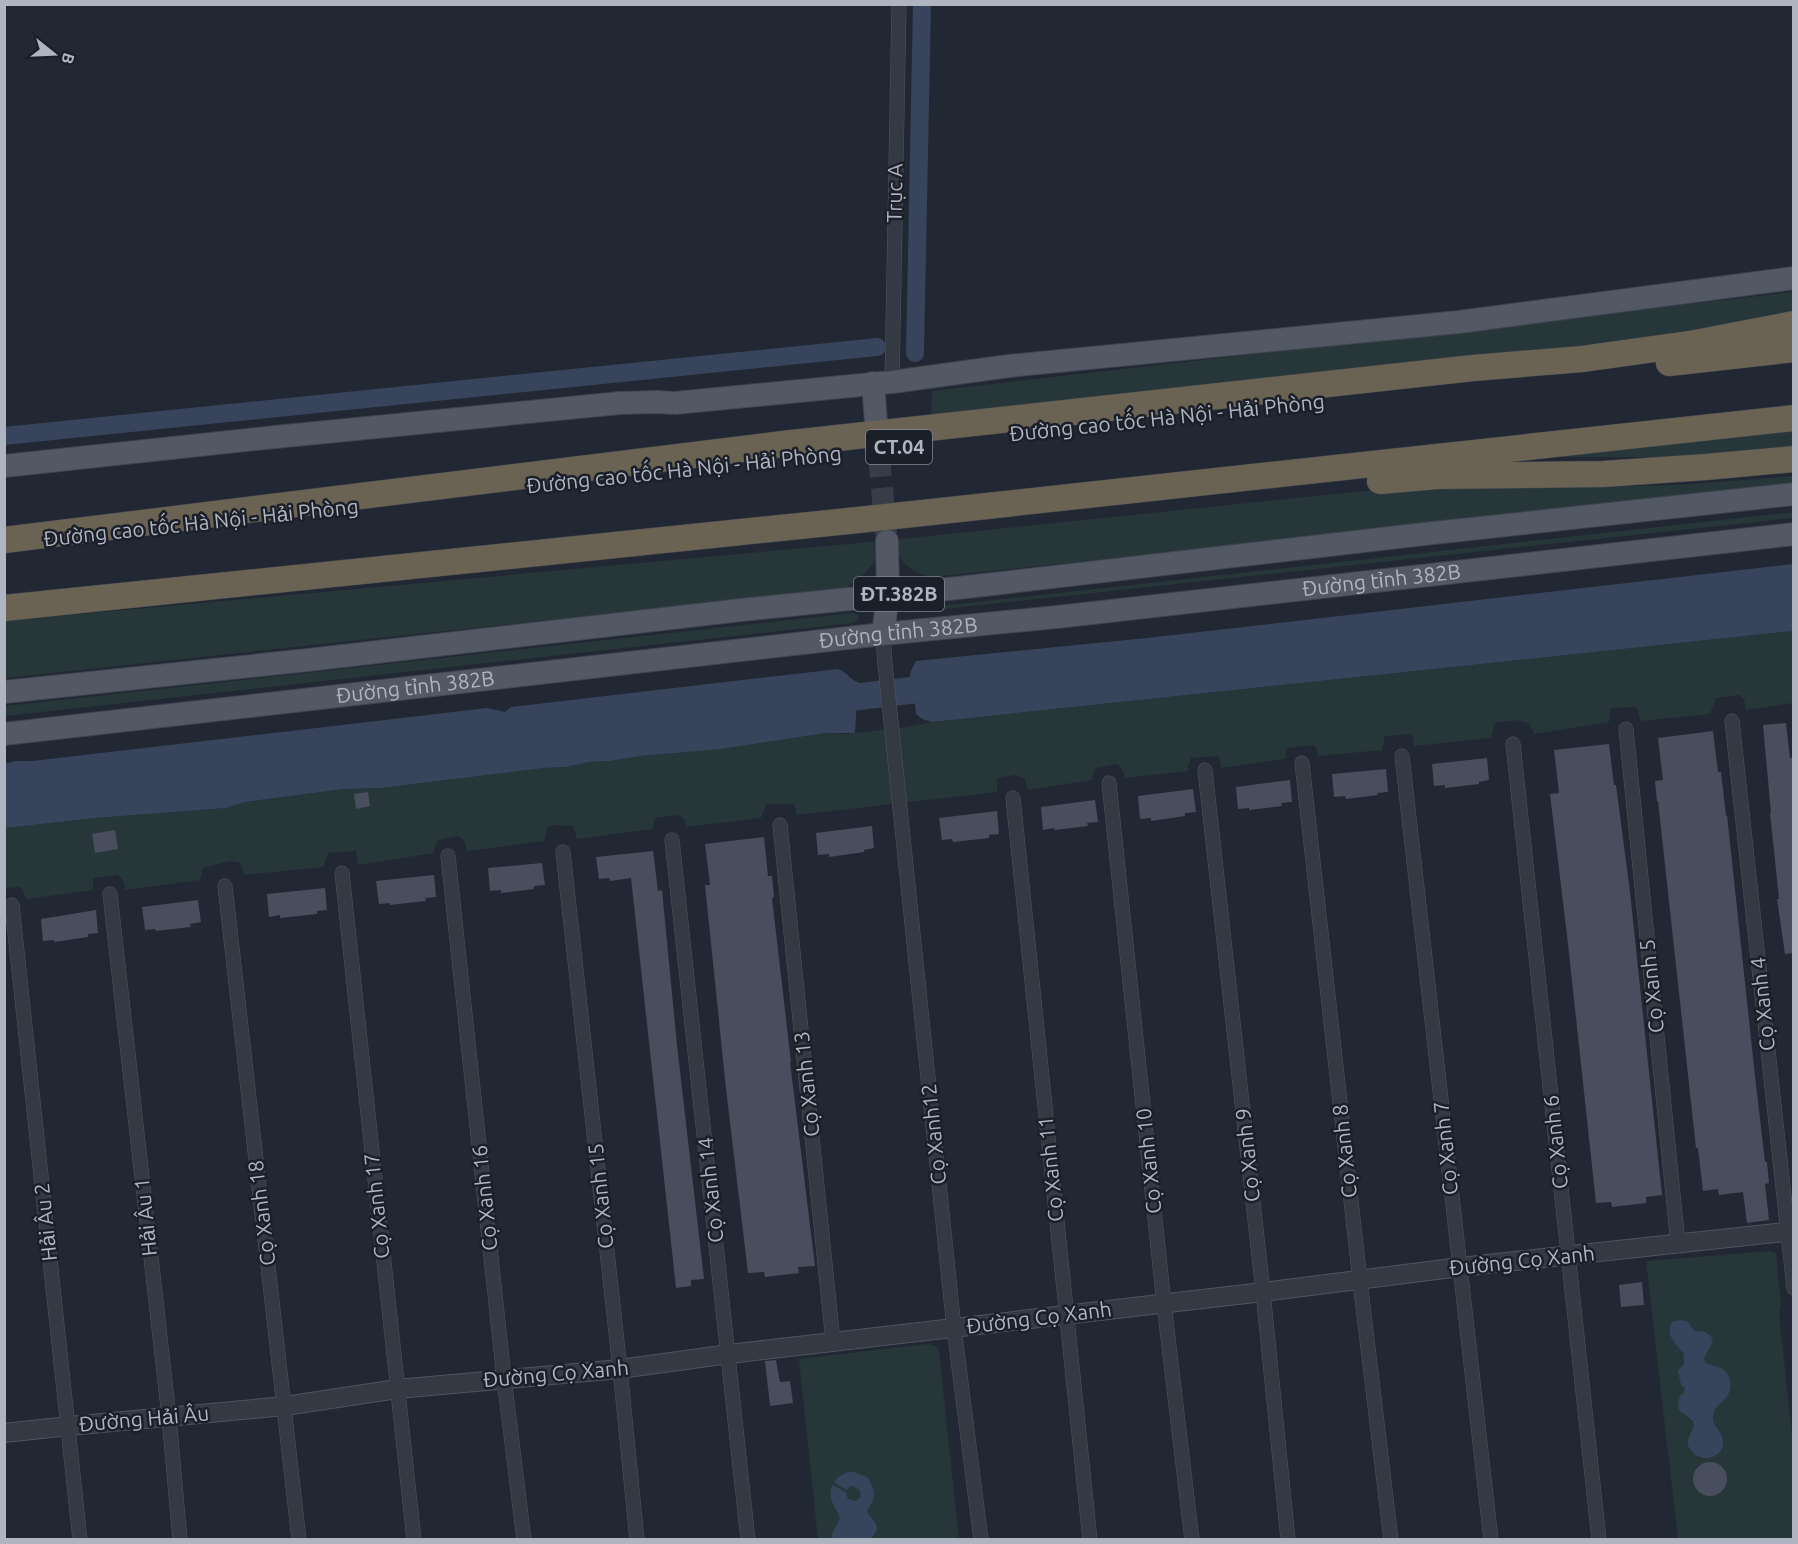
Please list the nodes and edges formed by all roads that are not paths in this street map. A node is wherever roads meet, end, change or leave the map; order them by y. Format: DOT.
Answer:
graph roads {
  1 [pos="899,4"];
  2 [pos="1794,278"];
  3 [pos="1794,324"];
  4 [pos="1794,349"];
  5 [pos="882,383"];
  6 [pos="1794,418"];
  7 [pos="876,422"];
  8 [pos="1794,459"];
  9 [pos="4,466"];
  10 [pos="1794,494"];
  11 [pos="1794,534"];
  12 [pos="4,540"];
  13 [pos="887,541"];
  14 [pos="4,545"];
  15 [pos="888,595"];
  16 [pos="7,607"];
  17 [pos="883,634"];
  18 [pos="4,692"];
  19 [pos="1732,721"];
  20 [pos="1626,729"];
  21 [pos="4,734"];
  22 [pos="1513,744"];
  23 [pos="1402,756"];
  24 [pos="1302,763"];
  25 [pos="1205,770"];
  26 [pos="1109,783"];
  27 [pos="1013,798"];
  28 [pos="780,825"];
  29 [pos="672,840"];
  30 [pos="563,852"];
  31 [pos="448,856"];
  32 [pos="342,873"];
  33 [pos="225,886"];
  34 [pos="110,894"];
  35 [pos="12,905"];
  36 [pos="1791,1232"];
  37 [pos="1678,1244"];
  38 [pos="1569,1257"];
  39 [pos="1460,1267"];
  40 [pos="1360,1281"];
  41 [pos="1794,1288"];
  42 [pos="1263,1292"];
  43 [pos="1164,1304"];
  44 [pos="1066,1315"];
  45 [pos="954,1328"];
  46 [pos="833,1342"];
  47 [pos="729,1354"];
  48 [pos="620,1369"];
  49 [pos="504,1378"];
  50 [pos="397,1389"];
  51 [pos="285,1406"];
  52 [pos="169,1417"];
  53 [pos="69,1426"];
  54 [pos="4,1433"];
  55 [pos="80,1539"];
  56 [pos="180,1539"];
  57 [pos="299,1539"];
  58 [pos="414,1539"];
  59 [pos="524,1539"];
  60 [pos="637,1539"];
  61 [pos="748,1539"];
  62 [pos="981,1539"];
  63 [pos="1090,1539"];
  64 [pos="1192,1539"];
  65 [pos="1288,1539"];
  66 [pos="1391,1539"];
  67 [pos="1491,1539"];
  68 [pos="1599,1539"];
  1 -- 5 [label="street, Trục A"];
  2 -- 5 [label="main road"];
  3 -- 12 [label="highway"];
  4 -- 14 [label="highway, Đường cao tốc Hà Nội - Hải Phòng / CT.04"];
  5 -- 7 [label="main road"];
  5 -- 9 [label="main road"];
  6 -- 16 [label="highway"];
  8 -- 16 [label="highway"];
  10 -- 15 [label="main road, Đường tỉnh 382B / ĐT.382B"];
  11 -- 17 [label="main road, Đường tỉnh 382B / ĐT.382B"];
  13 -- 15 [label="main road"];
  15 -- 17 [label="main road"];
  15 -- 18 [label="main road, Đường tỉnh 382B / ĐT.382B"];
  17 -- 21 [label="main road, Đường tỉnh 382B / ĐT.382B"];
  17 -- 45 [label="street, Cọ Xanh12"];
  19 -- 36 [label="street, Cọ Xanh 4"];
  20 -- 37 [label="street, Cọ Xanh 5"];
  22 -- 38 [label="street, Cọ Xanh 6"];
  23 -- 39 [label="street, Cọ Xanh 7"];
  24 -- 40 [label="street, Cọ Xanh 8"];
  25 -- 42 [label="street, Cọ Xanh 9"];
  26 -- 43 [label="street, Cọ Xanh 10"];
  27 -- 44 [label="street, Cọ Xanh 11"];
  28 -- 46 [label="street, Cọ Xanh 13"];
  29 -- 47 [label="street, Cọ Xanh 14"];
  30 -- 48 [label="street, Cọ Xanh 15"];
  31 -- 49 [label="street, Cọ Xanh 16"];
  32 -- 50 [label="street, Cọ Xanh 17"];
  33 -- 51 [label="street, Cọ Xanh 18"];
  34 -- 52 [label="street, Hải Âu 1"];
  35 -- 53 [label="street, Hải Âu 2"];
  36 -- 37 [label="street, Đường Cọ Xanh"];
  36 -- 41 [label="street, Cọ Xanh 4"];
  37 -- 38 [label="street, Đường Cọ Xanh"];
  38 -- 39 [label="street, Đường Cọ Xanh"];
  38 -- 68 [label="street, Cọ Xanh 6"];
  39 -- 40 [label="street, Đường Cọ Xanh"];
  39 -- 67 [label="street, Cọ Xanh 7"];
  40 -- 42 [label="street, Đường Cọ Xanh"];
  40 -- 66 [label="street, Cọ Xanh 8"];
  42 -- 43 [label="street, Đường Cọ Xanh"];
  42 -- 65 [label="street, Cọ Xanh 9"];
  43 -- 44 [label="street, Đường Cọ Xanh"];
  43 -- 64 [label="street, Cọ Xanh 10"];
  44 -- 45 [label="street, Đường Cọ Xanh"];
  44 -- 63 [label="street, Cọ Xanh 11"];
  45 -- 46 [label="street, Đường Cọ Xanh"];
  45 -- 62 [label="street, Cọ Xanh12"];
  46 -- 47 [label="street, Đường Cọ Xanh"];
  47 -- 48 [label="street, Đường Cọ Xanh"];
  47 -- 61 [label="street, Cọ Xanh 14"];
  48 -- 49 [label="street, Đường Cọ Xanh"];
  48 -- 60 [label="street, Cọ Xanh 15"];
  49 -- 50 [label="street, Đường Cọ Xanh"];
  49 -- 59 [label="street, Cọ Xanh 16"];
  50 -- 51 [label="street, Đường Cọ Xanh"];
  50 -- 58 [label="street, Cọ Xanh 17"];
  51 -- 52 [label="street, Đường Hải Âu"];
  51 -- 57 [label="street, Cọ Xanh 18"];
  52 -- 53 [label="street, Đường Hải Âu"];
  52 -- 56 [label="street, Hải Âu 1"];
  53 -- 54 [label="street, Đường Hải Âu"];
  53 -- 55 [label="street, Hải Âu 2"];
}
